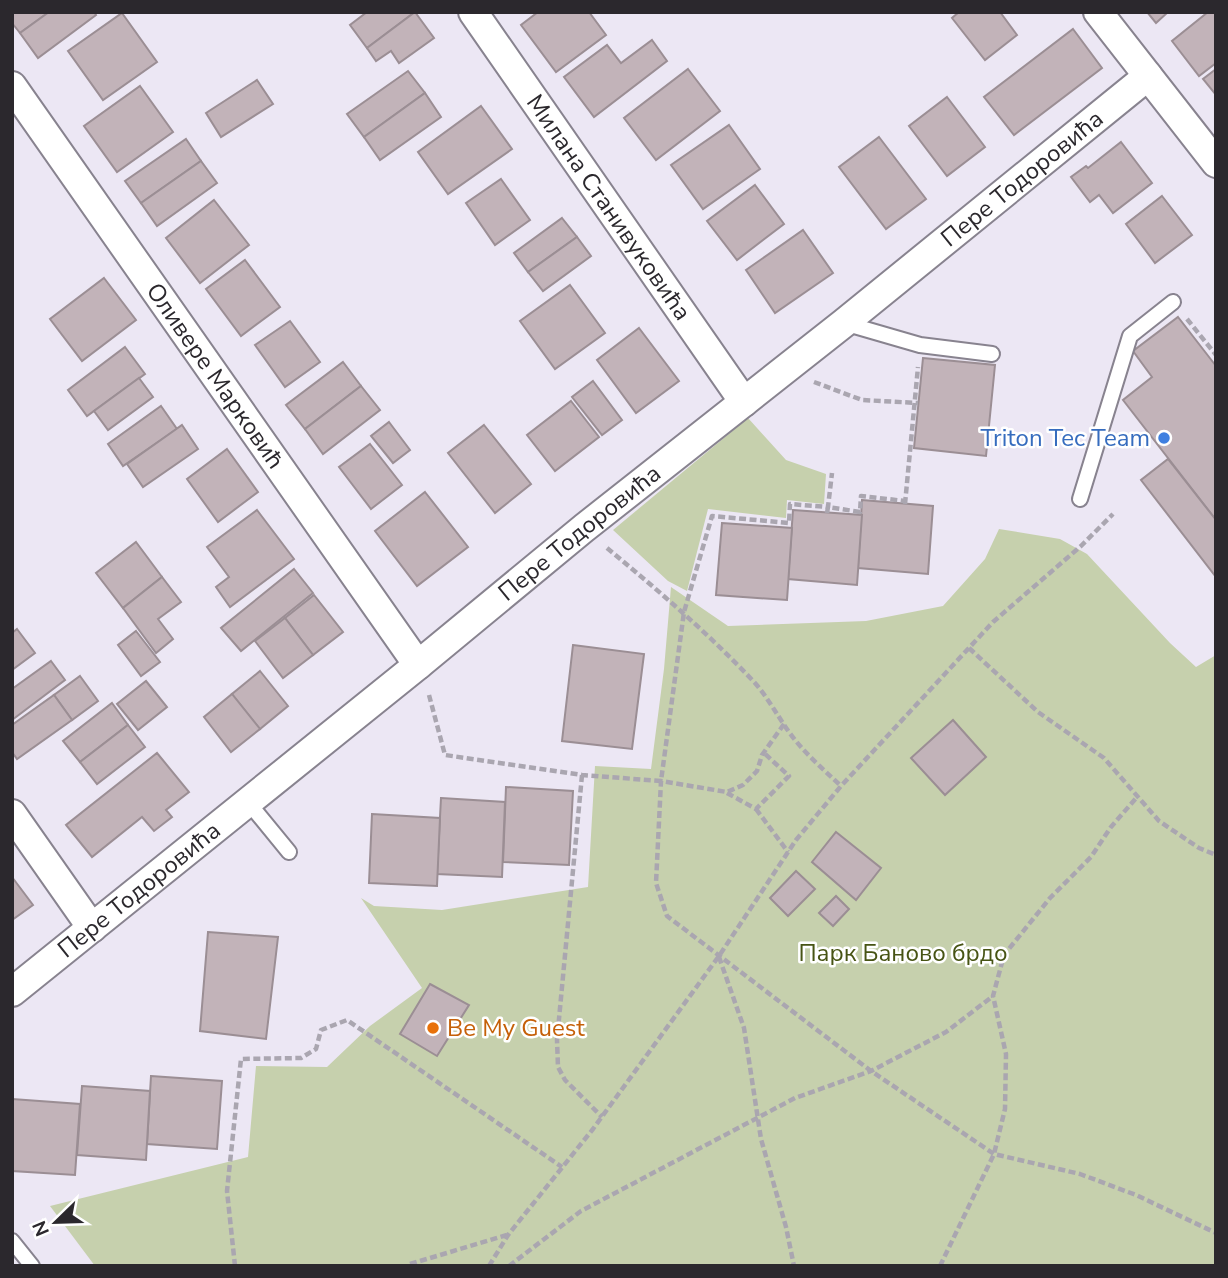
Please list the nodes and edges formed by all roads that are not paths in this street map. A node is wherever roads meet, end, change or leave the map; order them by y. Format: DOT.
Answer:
graph roads {
  1 [pos="473,12"];
  2 [pos="1098,12"];
  3 [pos="1148,76"];
  4 [pos="12,86"];
  5 [pos="1216,163"];
  6 [pos="1173,302"];
  7 [pos="844,323"];
  8 [pos="992,354"];
  9 [pos="744,401"];
  10 [pos="1080,499"];
  11 [pos="418,665"];
  12 [pos="248,802"];
  13 [pos="12,814"];
  14 [pos="289,852"];
  15 [pos="92,928"];
  16 [pos="12,992"];
  17 [pos="12,1241"];
  18 [pos="32,1266"];
  1 -- 9 [label="street, Милана Станивуковића"];
  2 -- 3 [label="street"];
  3 -- 5 [label="street"];
  3 -- 7 [label="street, Пере Тодоровића"];
  4 -- 11 [label="street, Оливере Марковић"];
  6 -- 10 [label="lane"];
  7 -- 8 [label="lane"];
  7 -- 9 [label="street, Пере Тодоровића"];
  9 -- 11 [label="street, Пере Тодоровића"];
  11 -- 12 [label="street, Пере Тодоровића"];
  12 -- 14 [label="lane"];
  12 -- 15 [label="street, Пере Тодоровића"];
  13 -- 15 [label="street"];
  15 -- 16 [label="street, Пере Тодоровића"];
  17 -- 18 [label="lane"];
}
